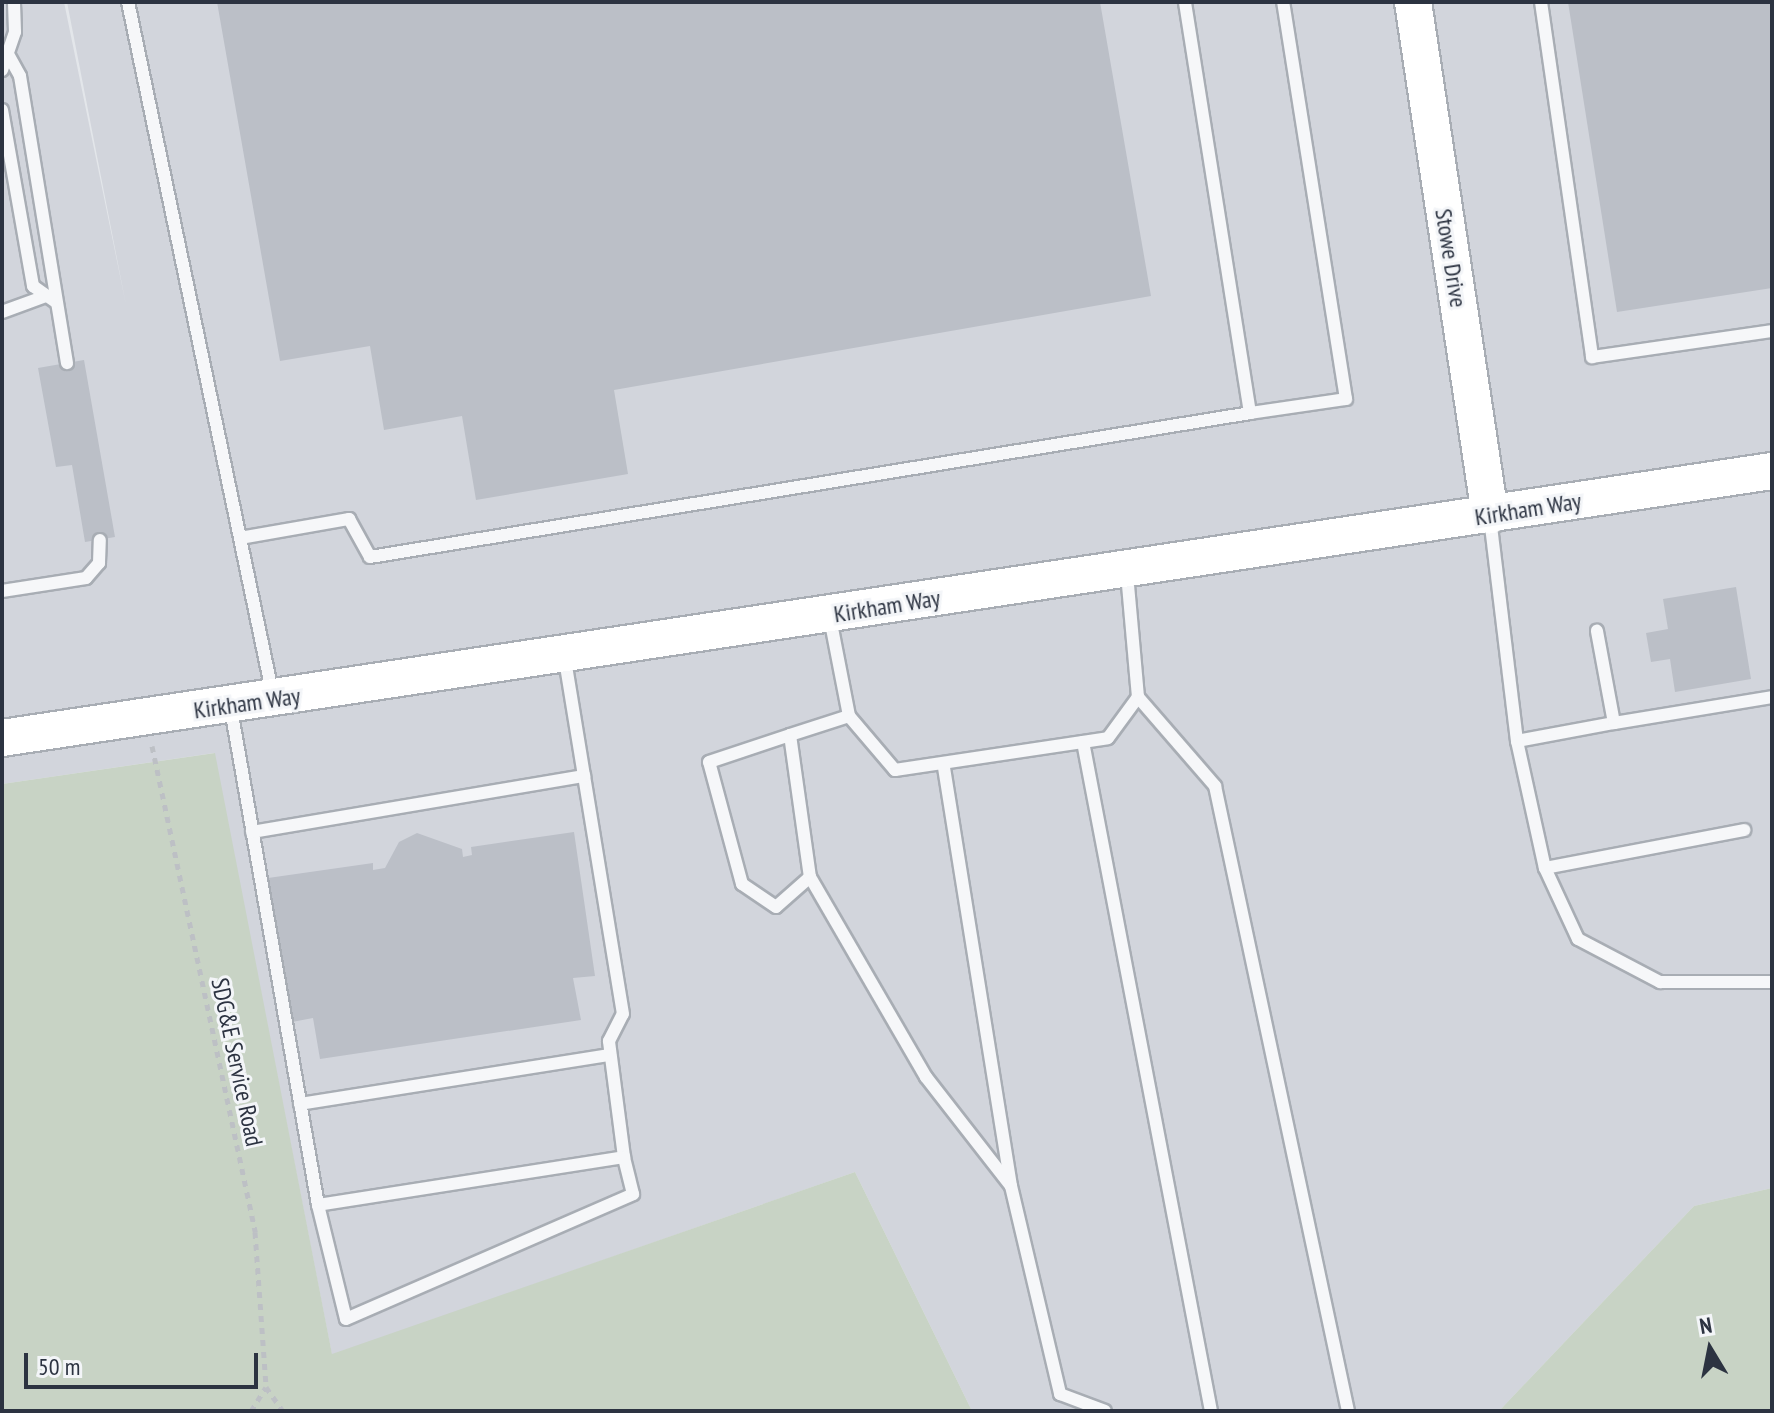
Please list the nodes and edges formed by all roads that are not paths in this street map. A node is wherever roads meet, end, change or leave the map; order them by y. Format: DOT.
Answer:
graph roads {
  1 [pos="14,2"];
  2 [pos="128,2"];
  3 [pos="1185,2"];
  4 [pos="1283,2"];
  5 [pos="1413,2"];
  6 [pos="1541,2"];
  7 [pos="6,57"];
  8 [pos="2,70"];
  9 [pos="2,110"];
  10 [pos="51,299"];
  11 [pos="2,312"];
  12 [pos="1772,331"];
  13 [pos="67,363"];
  14 [pos="1250,413"];
  15 [pos="1772,471"];
  16 [pos="1490,515"];
  17 [pos="240,538"];
  18 [pos="100,540"];
  19 [pos="1127,570"];
  20 [pos="2,591"];
  21 [pos="830,615"];
  22 [pos="1597,631"];
  23 [pos="564,655"];
  24 [pos="1138,697"];
  25 [pos="1772,697"];
  26 [pos="273,699"];
  27 [pos="230,706"];
  28 [pos="849,716"];
  29 [pos="1614,723"];
  30 [pos="790,735"];
  31 [pos="2,738"];
  32 [pos="1517,741"];
  33 [pos="1083,742"];
  34 [pos="943,763"];
  35 [pos="584,776"];
  36 [pos="1744,830"];
  37 [pos="252,832"];
  38 [pos="1545,868"];
  39 [pos="810,877"];
  40 [pos="1772,982"];
  41 [pos="610,1055"];
  42 [pos="300,1104"];
  43 [pos="624,1157"];
  44 [pos="1011,1186"];
  45 [pos="318,1205"];
  46 [pos="1105,1411"];
  47 [pos="1211,1411"];
  48 [pos="1348,1411"];
  1 -- 7 [label="lane"];
  2 -- 17 [label="lane"];
  3 -- 14 [label="lane"];
  4 -- 14 [label="lane"];
  5 -- 16 [label="main road, Stowe Drive"];
  6 -- 12 [label="lane"];
  7 -- 8 [label="lane"];
  7 -- 10 [label="lane"];
  9 -- 10 [label="lane"];
  10 -- 11 [label="lane"];
  10 -- 13 [label="lane"];
  14 -- 17 [label="lane"];
  15 -- 16 [label="main road, Kirkham Way"];
  16 -- 19 [label="main road, Kirkham Way"];
  16 -- 32 [label="lane"];
  17 -- 26 [label="lane"];
  18 -- 20 [label="lane"];
  19 -- 21 [label="main road, Kirkham Way"];
  19 -- 24 [label="lane"];
  21 -- 23 [label="main road, Kirkham Way"];
  21 -- 28 [label="lane"];
  22 -- 29 [label="lane"];
  23 -- 26 [label="main road, Kirkham Way"];
  23 -- 35 [label="lane"];
  24 -- 33 [label="lane"];
  24 -- 48 [label="lane"];
  25 -- 29 [label="lane"];
  26 -- 27 [label="main road, Kirkham Way"];
  27 -- 31 [label="main road, Kirkham Way"];
  27 -- 37 [label="lane"];
  28 -- 30 [label="lane"];
  28 -- 34 [label="lane"];
  29 -- 32 [label="lane"];
  30 -- 39 [label="lane"];
  30 -- 39 [label="lane"];
  32 -- 38 [label="lane"];
  33 -- 34 [label="lane"];
  33 -- 47 [label="lane"];
  34 -- 44 [label="lane"];
  35 -- 37 [label="lane"];
  35 -- 41 [label="lane"];
  36 -- 38 [label="lane"];
  37 -- 42 [label="lane"];
  38 -- 40 [label="lane"];
  39 -- 44 [label="lane"];
  41 -- 42 [label="lane"];
  41 -- 43 [label="lane"];
  42 -- 45 [label="lane"];
  43 -- 45 [label="lane"];
  43 -- 45 [label="lane"];
  44 -- 46 [label="lane"];
}
